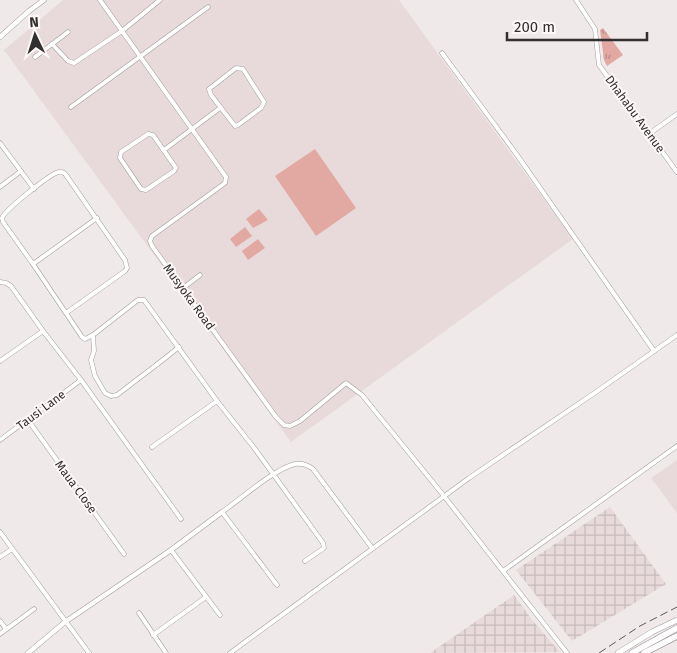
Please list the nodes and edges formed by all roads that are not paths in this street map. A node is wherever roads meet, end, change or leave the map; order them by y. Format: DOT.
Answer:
graph roads {
  1 [pos="44,0"];
  2 [pos="100,0"];
  3 [pos="160,0"];
  4 [pos="576,0"];
  5 [pos="208,7"];
  6 [pos="122,31"];
  7 [pos="68,32"];
  8 [pos="0,37"];
  9 [pos="52,44"];
  10 [pos="442,53"];
  11 [pos="35,57"];
  12 [pos="140,58"];
  13 [pos="71,107"];
  14 [pos="220,108"];
  15 [pos="677,114"];
  16 [pos="192,128"];
  17 [pos="649,134"];
  18 [pos="0,143"];
  19 [pos="2,148"];
  20 [pos="164,150"];
  21 [pos="21,170"];
  22 [pos="677,172"];
  23 [pos="0,186"];
  24 [pos="34,189"];
  25 [pos="1,217"];
  26 [pos="97,218"];
  27 [pos="33,264"];
  28 [pos="200,275"];
  29 [pos="0,282"];
  30 [pos="182,289"];
  31 [pos="66,313"];
  32 [pos="43,331"];
  33 [pos="93,335"];
  34 [pos="677,335"];
  35 [pos="179,347"];
  36 [pos="654,351"];
  37 [pos="0,361"];
  38 [pos="81,380"];
  39 [pos="216,401"];
  40 [pos="28,420"];
  41 [pos="0,440"];
  42 [pos="677,446"];
  43 [pos="152,447"];
  44 [pos="273,475"];
  45 [pos="444,496"];
  46 [pos="222,512"];
  47 [pos="180,519"];
  48 [pos="0,532"];
  49 [pos="12,548"];
  50 [pos="372,548"];
  51 [pos="171,550"];
  52 [pos="124,554"];
  53 [pos="0,557"];
  54 [pos="305,561"];
  55 [pos="503,571"];
  56 [pos="277,585"];
  57 [pos="206,597"];
  58 [pos="34,609"];
  59 [pos="139,613"];
  60 [pos="220,615"];
  61 [pos="675,620"];
  62 [pos="0,621"];
  63 [pos="65,622"];
  64 [pos="677,628"];
  65 [pos="6,629"];
  66 [pos="0,634"];
  67 [pos="153,635"];
  68 [pos="677,636"];
  69 [pos="28,653"];
  70 [pos="88,653"];
  71 [pos="166,653"];
  72 [pos="230,653"];
  73 [pos="567,653"];
  74 [pos="618,653"];
  75 [pos="632,653"];
  76 [pos="644,653"];
  1 -- 8 [label="street"];
  2 -- 6 [label="street, Musyoka Road"];
  3 -- 6 [label="street"];
  4 -- 17 [label="street, Dhahabu Avenue"];
  5 -- 12 [label="street"];
  6 -- 9 [label="street"];
  6 -- 12 [label="street, Musyoka Road"];
  7 -- 9 [label="street"];
  9 -- 11 [label="street"];
  10 -- 36 [label="street"];
  12 -- 13 [label="street"];
  12 -- 16 [label="street, Musyoka Road"];
  14 -- 14 [label="street"];
  14 -- 16 [label="street"];
  15 -- 17 [label="street"];
  16 -- 20 [label="street"];
  16 -- 30 [label="street, Musyoka Road"];
  17 -- 22 [label="street, Dhahabu Avenue"];
  18 -- 19 [label="street"];
  19 -- 21 [label="street"];
  20 -- 20 [label="street"];
  21 -- 23 [label="street"];
  21 -- 24 [label="street"];
  24 -- 25 [label="street"];
  24 -- 26 [label="street"];
  25 -- 27 [label="street"];
  26 -- 27 [label="street"];
  26 -- 31 [label="street"];
  27 -- 31 [label="street"];
  28 -- 30 [label="street"];
  29 -- 32 [label="street"];
  30 -- 45 [label="street, Musyoka Road"];
  31 -- 33 [label="street"];
  32 -- 37 [label="street"];
  32 -- 38 [label="street"];
  33 -- 35 [label="street"];
  33 -- 35 [label="street"];
  34 -- 36 [label="street"];
  35 -- 39 [label="street"];
  36 -- 45 [label="street"];
  38 -- 40 [label="street, Tausi Lane"];
  38 -- 47 [label="street"];
  39 -- 43 [label="street"];
  39 -- 44 [label="street"];
  40 -- 41 [label="street, Tausi Lane"];
  40 -- 52 [label="street, Maua Close"];
  42 -- 55 [label="street"];
  44 -- 46 [label="street"];
  44 -- 50 [label="street"];
  44 -- 54 [label="street"];
  45 -- 50 [label="street"];
  45 -- 55 [label="street"];
  46 -- 51 [label="street"];
  46 -- 56 [label="street"];
  48 -- 49 [label="street"];
  49 -- 53 [label="street"];
  49 -- 63 [label="street"];
  50 -- 72 [label="street"];
  51 -- 57 [label="street"];
  51 -- 63 [label="street"];
  55 -- 73 [label="street"];
  57 -- 60 [label="street"];
  57 -- 67 [label="street"];
  58 -- 65 [label="street"];
  59 -- 67 [label="street"];
  61 -- 74 [label="main road"];
  62 -- 65 [label="street"];
  63 -- 69 [label="street"];
  63 -- 70 [label="street"];
  64 -- 75 [label="main road"];
  65 -- 66 [label="street"];
  67 -- 71 [label="street"];
  68 -- 76 [label="main road"];
}
